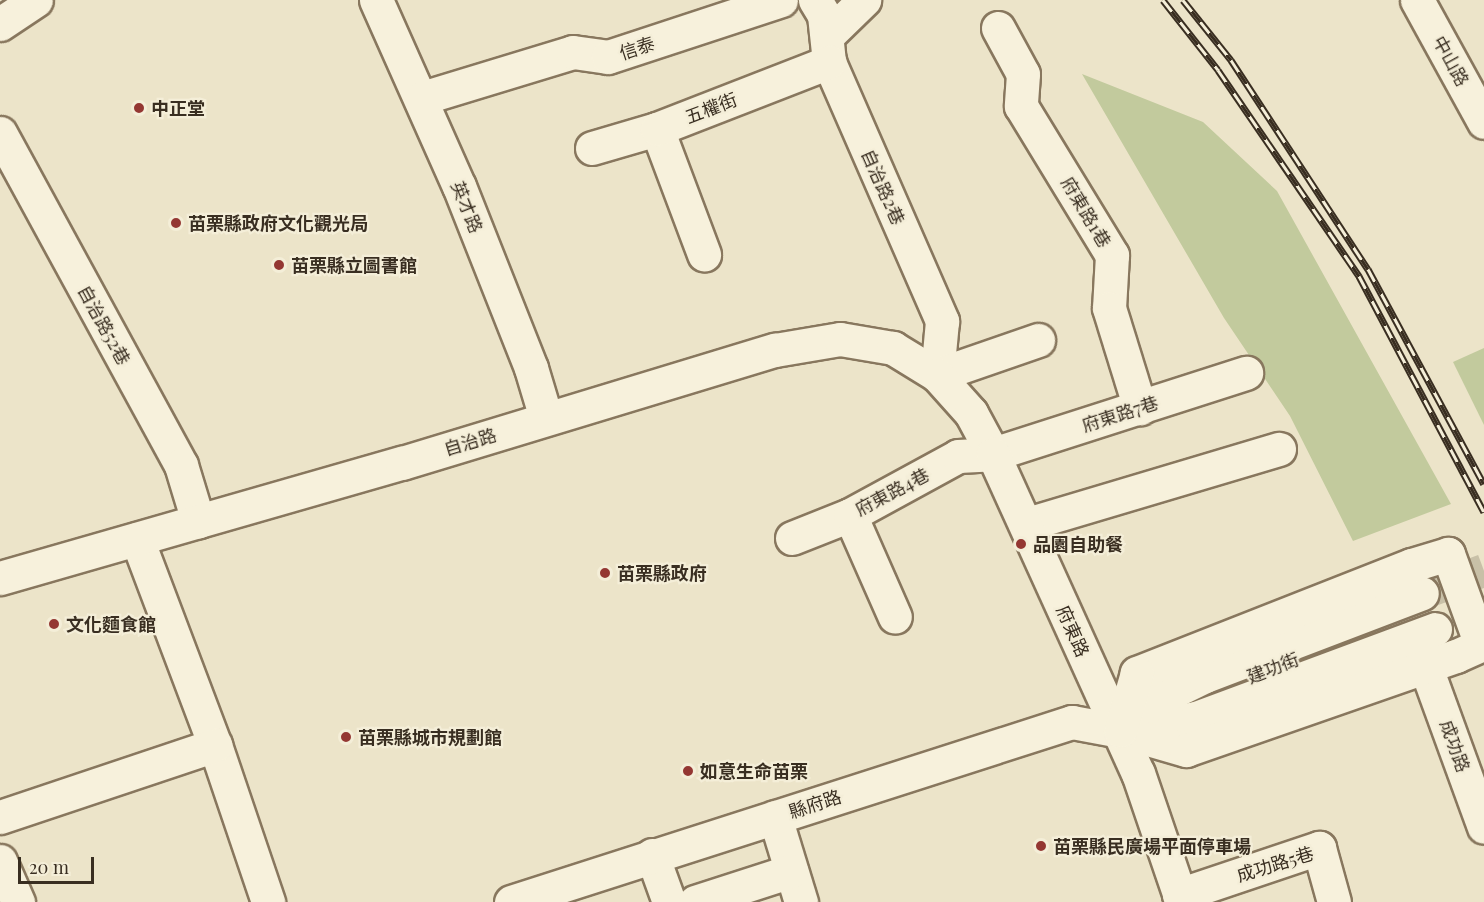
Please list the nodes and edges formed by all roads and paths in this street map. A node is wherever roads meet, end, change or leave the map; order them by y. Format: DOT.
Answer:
graph roads {
  1 [pos="36,0"];
  2 [pos="376,0"];
  3 [pos="781,0"];
  4 [pos="815,0"];
  5 [pos="864,0"];
  6 [pos="1417,0"];
  7 [pos="0,24"];
  8 [pos="998,28"];
  9 [pos="828,49"];
  10 [pos="422,98"];
  11 [pos="1483,118"];
  12 [pos="657,129"];
  13 [pos="0,133"];
  14 [pos="592,148"];
  15 [pos="704,254"];
  16 [pos="1038,340"];
  17 [pos="1246,373"];
  18 [pos="937,375"];
  19 [pos="1140,408"];
  20 [pos="546,418"];
  21 [pos="1279,449"];
  22 [pos="993,454"];
  23 [pos="850,515"];
  24 [pos="198,521"];
  25 [pos="1027,524"];
  26 [pos="792,538"];
  27 [pos="137,539"];
  28 [pos="1,576"];
  29 [pos="1428,610"];
  30 [pos="895,617"];
  31 [pos="1425,665"];
  32 [pos="1120,731"];
  33 [pos="215,745"];
  34 [pos="0,817"];
  35 [pos="775,817"];
  36 [pos="1484,827"];
  37 [pos="652,855"];
  38 [pos="791,871"];
  39 [pos="1180,898"];
  40 [pos="268,902"];
  41 [pos="511,902"];
  42 [pos="669,902"];
  43 [pos="695,902"];
  44 [pos="801,902"];
  45 [pos="1334,902"];
  1 -- 7 [label="street"];
  2 -- 10 [label="street, 英才路"];
  3 -- 10 [label="street, 信泰"];
  4 -- 9 [label="street, 自治路2巷"];
  5 -- 9 [label="street"];
  6 -- 11 [label="street, 中山路"];
  8 -- 19 [label="street, 府東路1巷"];
  9 -- 12 [label="street, 五權街"];
  9 -- 18 [label="street, 自治路2巷"];
  10 -- 20 [label="street, 英才路"];
  12 -- 14 [label="street, 五權街"];
  12 -- 15 [label="street"];
  13 -- 24 [label="street, 自治路52巷"];
  16 -- 18 [label="street"];
  17 -- 19 [label="street, 府東路7巷"];
  18 -- 20 [label="street, 自治路"];
  18 -- 22 [label="street, 府東路"];
  19 -- 22 [label="street, 府東路7巷"];
  20 -- 24 [label="street, 自治路"];
  21 -- 25 [label="street"];
  22 -- 23 [label="street, 府東路4巷"];
  22 -- 25 [label="street, 府東路"];
  23 -- 26 [label="street, 府東路4巷"];
  23 -- 30 [label="street"];
  24 -- 27 [label="street, 自治路"];
  25 -- 32 [label="street, 府東路"];
  27 -- 28 [label="street, 自治路"];
  27 -- 33 [label="street"];
  29 -- 32 [label="street, 建功街"];
  31 -- 32 [label="street, 縣府路"];
  31 -- 32 [label="street, 縣府路"];
  31 -- 36 [label="street, 成功路"];
  32 -- 35 [label="street, 縣府路"];
  32 -- 39 [label="street, 府東路"];
  33 -- 34 [label="street"];
  33 -- 40 [label="street"];
  35 -- 37 [label="street, 縣府路"];
  35 -- 38 [label="street"];
  37 -- 41 [label="street, 縣府路"];
  37 -- 42 [label="street"];
  38 -- 43 [label="street"];
  38 -- 44 [label="street"];
  39 -- 45 [label="street, 成功路5巷"];
}
